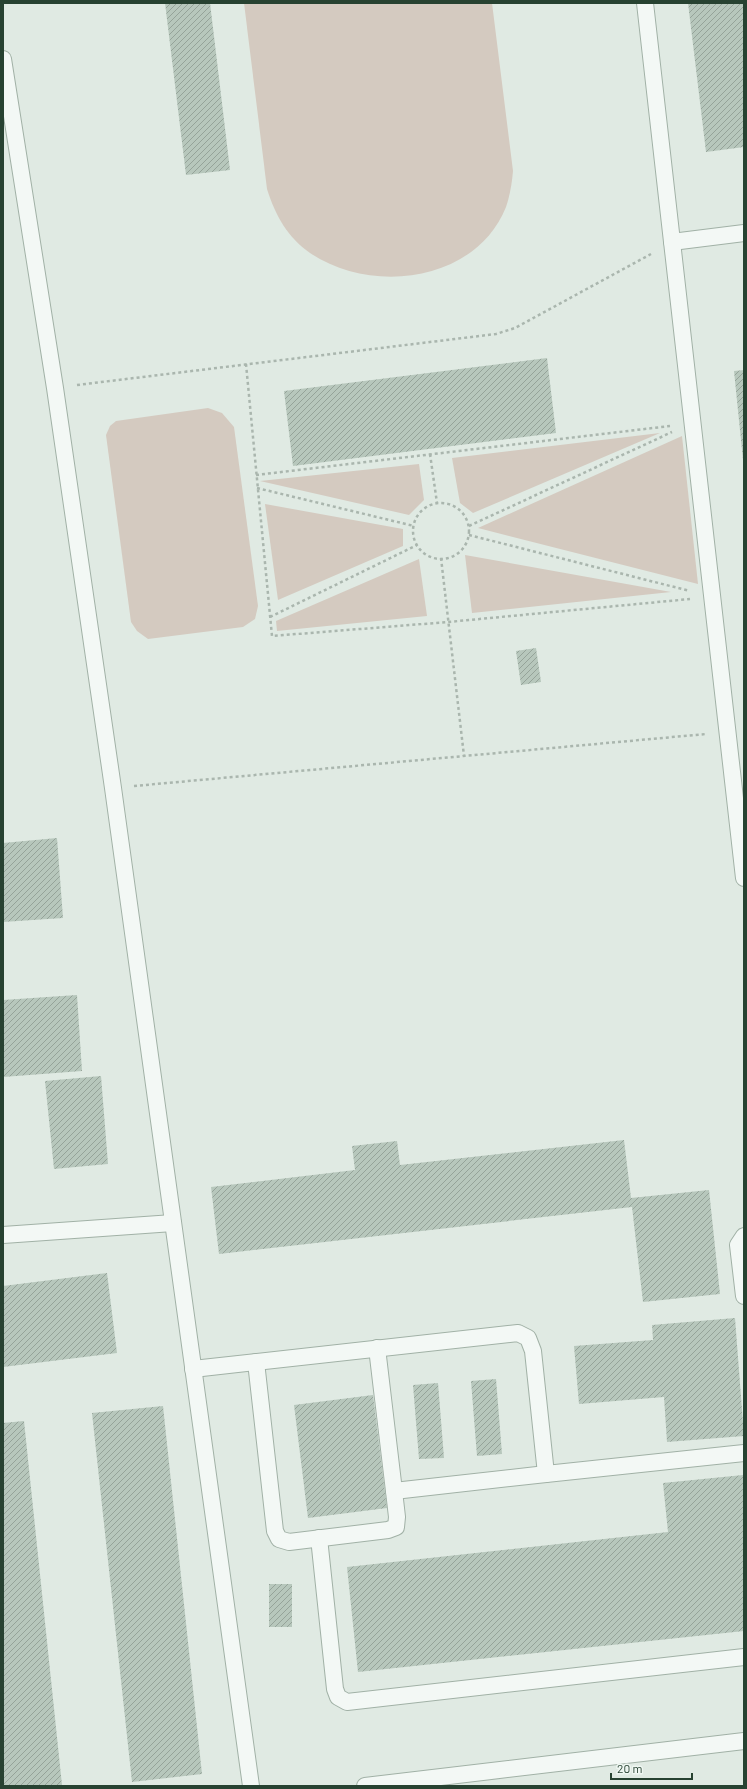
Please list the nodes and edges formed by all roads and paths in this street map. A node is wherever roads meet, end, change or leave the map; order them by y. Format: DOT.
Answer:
graph roads {
  1 [pos="645,3"];
  2 [pos="3,59"];
  3 [pos="744,233"];
  4 [pos="672,242"];
  5 [pos="246,364"];
  6 [pos="54,388"];
  7 [pos="693,423"];
  8 [pos="430,454"];
  9 [pos="256,475"];
  10 [pos="257,488"];
  11 [pos="437,503"];
  12 [pos="414,526"];
  13 [pos="469,526"];
  14 [pos="469,535"];
  15 [pos="417,544"];
  16 [pos="441,558"];
  17 [pos="712,597"];
  18 [pos="270,617"];
  19 [pos="448,622"];
  20 [pos="727,732"];
  21 [pos="464,756"];
  22 [pos="113,788"];
  23 [pos="744,878"];
  24 [pos="173,1223"];
  25 [pos="3,1235"];
  26 [pos="744,1236"];
  27 [pos="744,1296"];
  28 [pos="377,1348"];
  29 [pos="256,1362"];
  30 [pos="193,1369"];
  31 [pos="744,1453"];
  32 [pos="546,1474"];
  33 [pos="394,1491"];
  34 [pos="319,1538"];
  35 [pos="744,1657"];
  36 [pos="744,1741"];
  37 [pos="251,1786"];
  38 [pos="365,1786"];
  1 -- 4 [label="lane"];
  2 -- 6 [label="lane"];
  3 -- 4 [label="lane"];
  4 -- 5 [label="path"];
  4 -- 7 [label="lane"];
  5 -- 6 [label="path"];
  5 -- 9 [label="path"];
  6 -- 22 [label="lane"];
  7 -- 8 [label="path"];
  7 -- 13 [label="path"];
  7 -- 17 [label="lane"];
  8 -- 9 [label="path"];
  8 -- 11 [label="path"];
  9 -- 10 [label="path"];
  10 -- 12 [label="path"];
  10 -- 18 [label="path"];
  11 -- 12 [label="path"];
  11 -- 13 [label="path"];
  12 -- 15 [label="path"];
  13 -- 14 [label="path"];
  14 -- 16 [label="path"];
  14 -- 17 [label="path"];
  15 -- 16 [label="path"];
  15 -- 18 [label="path"];
  16 -- 19 [label="path"];
  17 -- 19 [label="path"];
  17 -- 20 [label="lane"];
  18 -- 19 [label="path"];
  19 -- 21 [label="path"];
  20 -- 21 [label="path"];
  20 -- 23 [label="lane"];
  21 -- 22 [label="path"];
  22 -- 24 [label="lane"];
  24 -- 25 [label="lane"];
  24 -- 30 [label="lane"];
  26 -- 27 [label="lane"];
  28 -- 29 [label="lane"];
  28 -- 32 [label="lane"];
  28 -- 33 [label="lane"];
  29 -- 30 [label="lane"];
  29 -- 34 [label="lane"];
  30 -- 37 [label="lane"];
  31 -- 32 [label="lane"];
  32 -- 33 [label="lane"];
  33 -- 34 [label="lane"];
  34 -- 35 [label="lane"];
  36 -- 38 [label="lane"];
}
